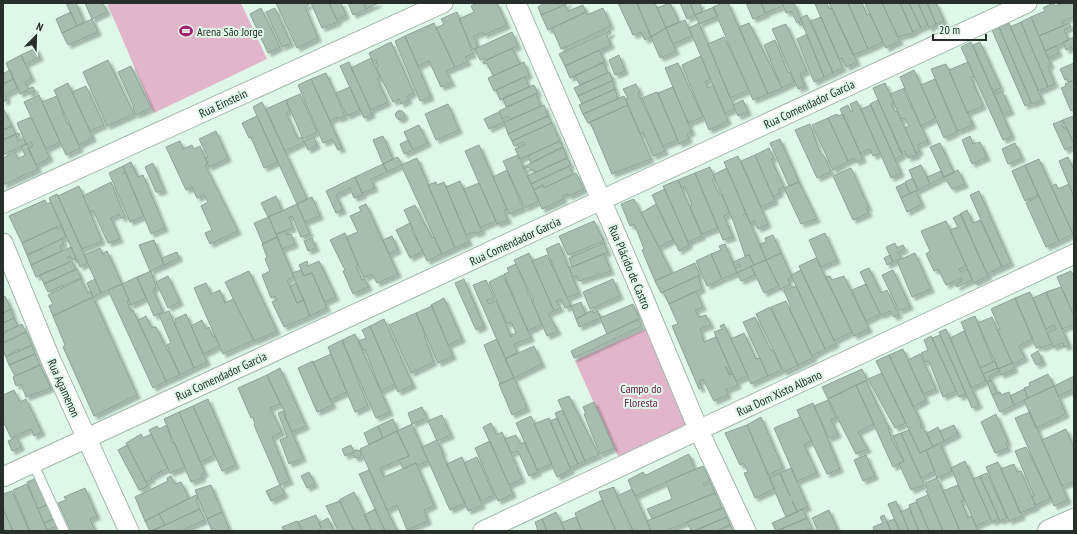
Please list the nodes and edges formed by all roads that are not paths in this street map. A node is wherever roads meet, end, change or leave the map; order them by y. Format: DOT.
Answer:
graph roads {
  1 [pos="443,3"];
  2 [pos="516,3"];
  3 [pos="1027,3"];
  4 [pos="602,201"];
  5 [pos="3,203"];
  6 [pos="3,243"];
  7 [pos="1074,254"];
  8 [pos="699,431"];
  9 [pos="87,438"];
  10 [pos="33,463"];
  11 [pos="3,477"];
  12 [pos="1074,520"];
  13 [pos="64,531"];
  14 [pos="129,531"];
  15 [pos="483,531"];
  16 [pos="746,531"];
  17 [pos="1049,531"];
  1 -- 5 [label="street, Rua Einstein"];
  2 -- 4 [label="street, Rua Plácido de Castro"];
  3 -- 4 [label="street, Rua Comendador Garcia"];
  4 -- 8 [label="street, Rua Plácido de Castro"];
  4 -- 9 [label="street, Rua Comendador Garcia"];
  6 -- 9 [label="street, Rua Agamenon"];
  7 -- 8 [label="street, Rua Dom Xisto Albano"];
  8 -- 15 [label="street, Rua Dom Xisto Albano"];
  8 -- 16 [label="street, Rua Plácido de Castro"];
  9 -- 10 [label="street, Rua Comendador Garcia"];
  9 -- 14 [label="street, Rua Agamenon"];
  10 -- 11 [label="street, Rua Comendador Garcia"];
  10 -- 13 [label="lane"];
  12 -- 17 [label="main road"];
}
